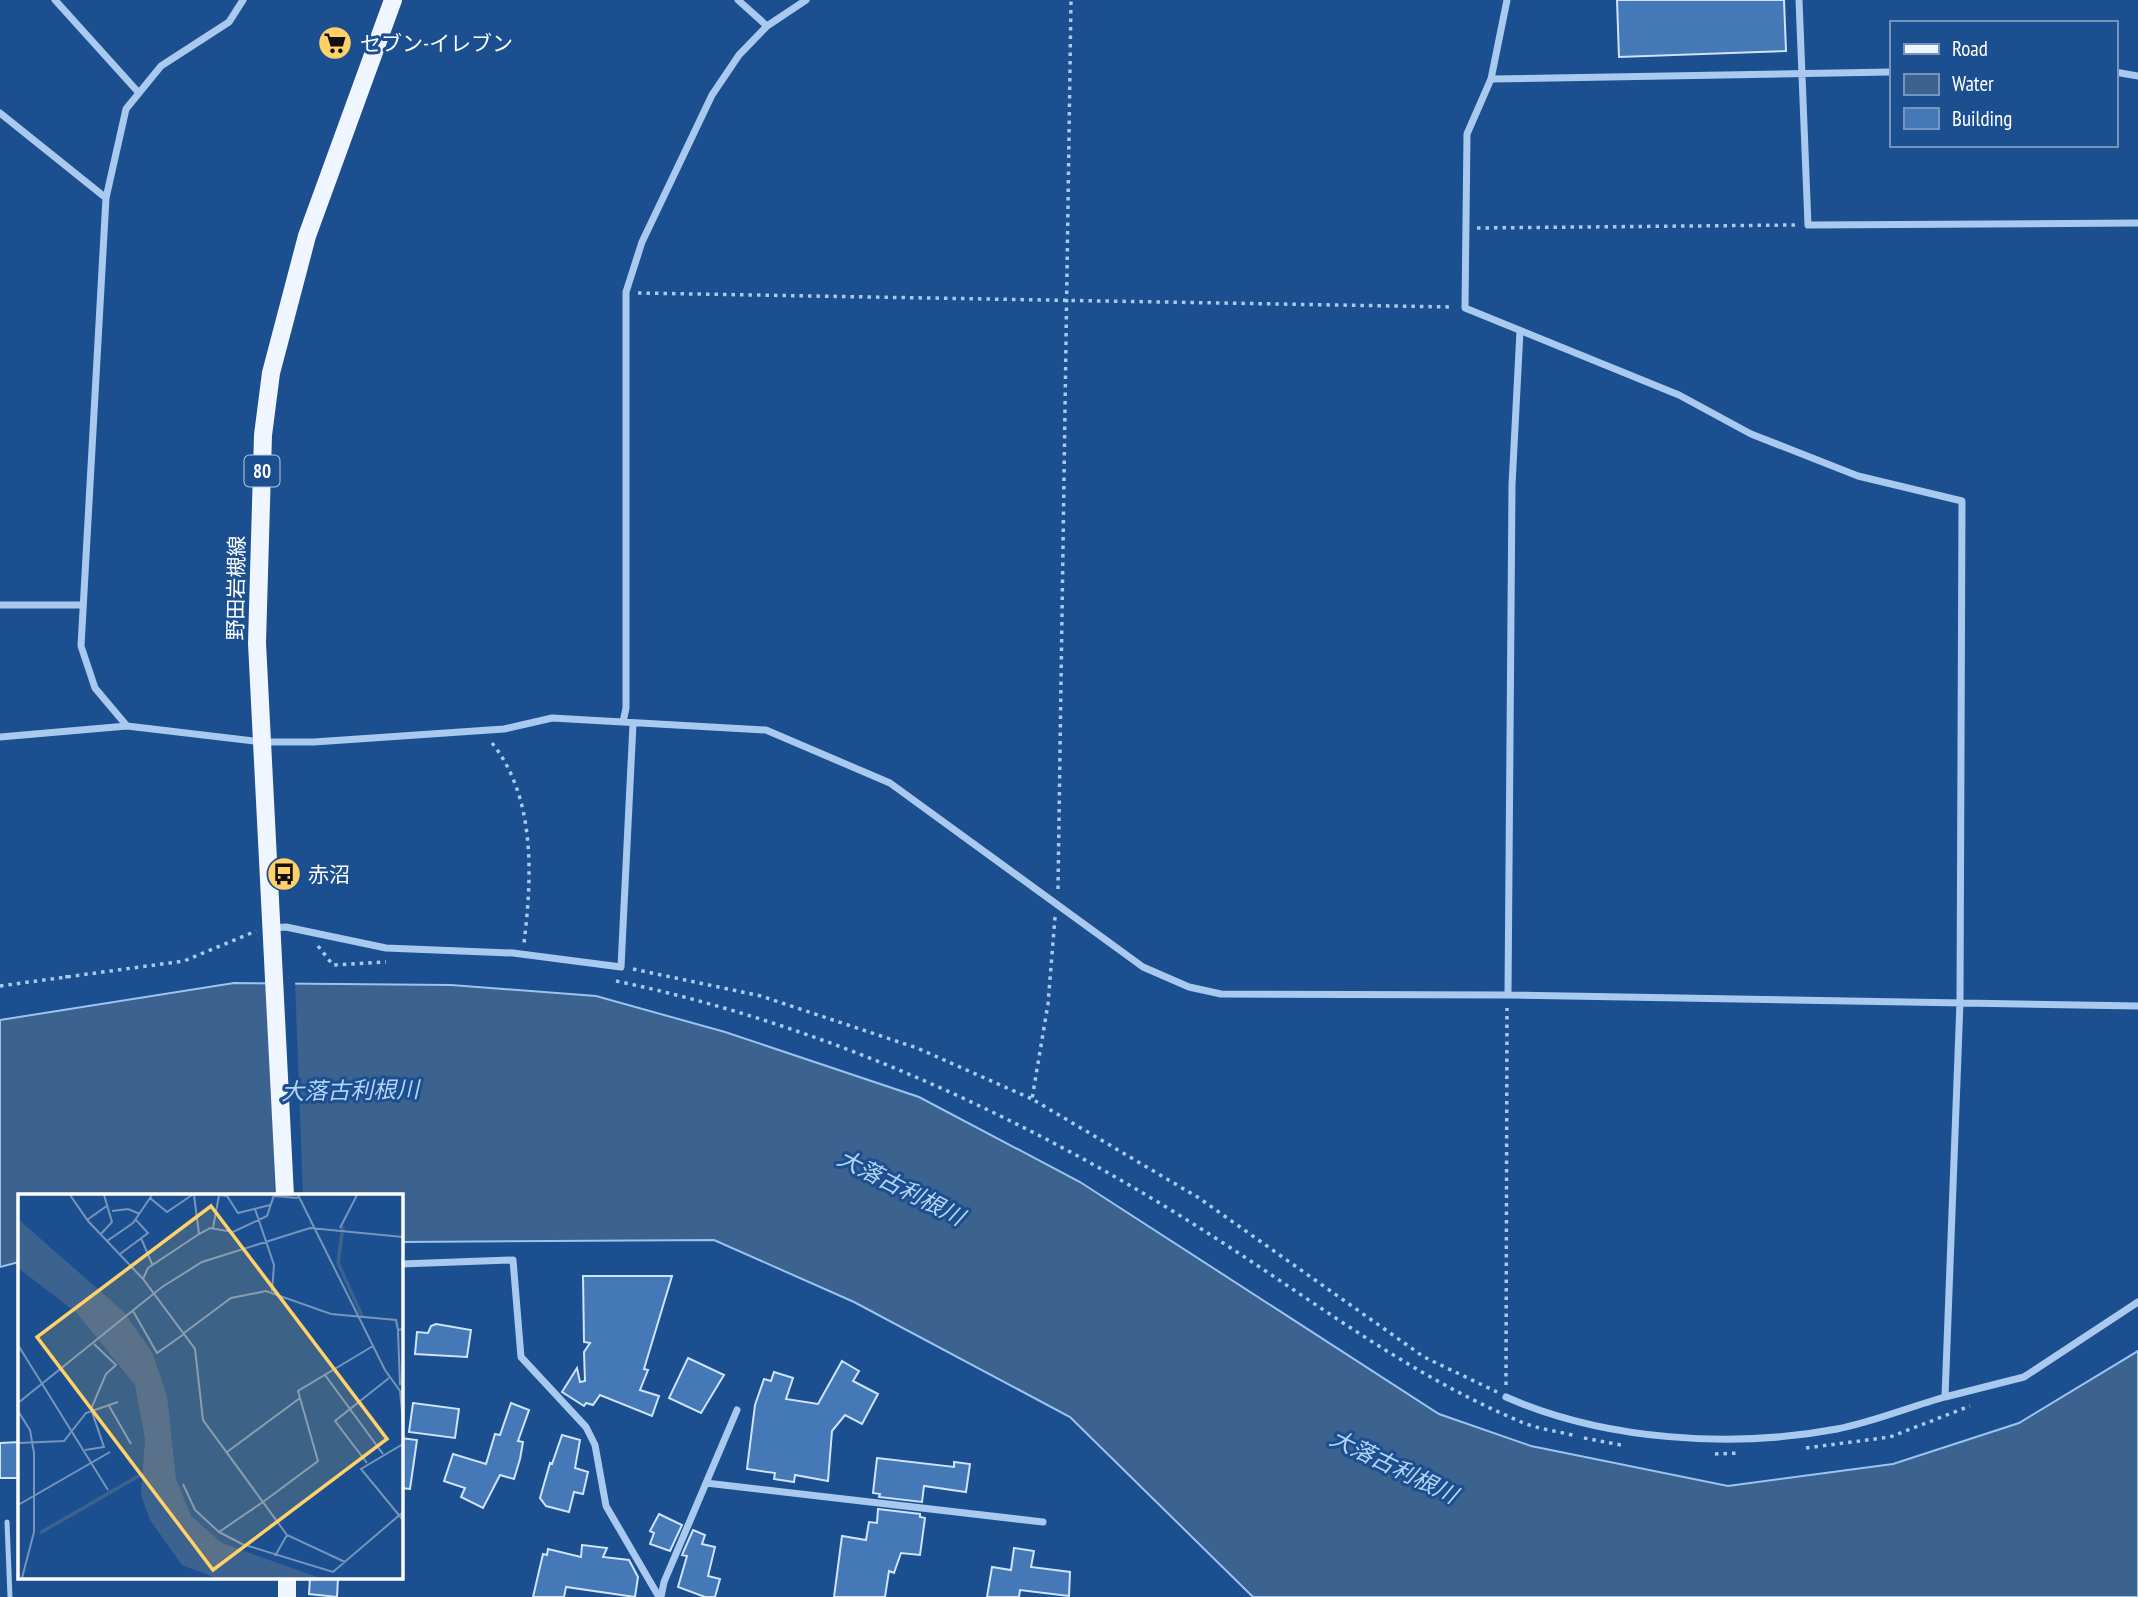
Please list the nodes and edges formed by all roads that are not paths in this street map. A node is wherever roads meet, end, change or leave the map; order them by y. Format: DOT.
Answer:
graph roads {
  1 [pos="55,0"];
  2 [pos="243,0"];
  3 [pos="393,0"];
  4 [pos="738,0"];
  5 [pos="806,0"];
  6 [pos="1507,0"];
  7 [pos="1799,0"];
  8 [pos="767,26"];
  9 [pos="1890,72"];
  10 [pos="2117,72"];
  11 [pos="1800,74"];
  12 [pos="2138,76"];
  13 [pos="1491,79"];
  14 [pos="139,93"];
  15 [pos="0,113"];
  16 [pos="106,198"];
  17 [pos="2138,223"];
  18 [pos="1520,331"];
  19 [pos="0,605"];
  20 [pos="83,605"];
  21 [pos="622,722"];
  22 [pos="633,724"];
  23 [pos="127,726"];
  24 [pos="0,737"];
  25 [pos="263,742"];
  26 [pos="271,928"];
  27 [pos="1508,995"];
  28 [pos="1960,1002"];
  29 [pos="2138,1006"];
  30 [pos="285,1194"];
  31 [pos="402,1264"];
  32 [pos="2138,1302"];
  33 [pos="1506,1396"];
  34 [pos="1945,1396"];
  35 [pos="737,1410"];
  36 [pos="706,1483"];
  37 [pos="6,1522"];
  38 [pos="1043,1522"];
  39 [pos="10,1597"];
  40 [pos="660,1597"];
  1 -- 14 [label="street"];
  2 -- 14 [label="street"];
  3 -- 25 [label="main road, 野田岩槻線 / 80"];
  4 -- 8 [label="street"];
  5 -- 8 [label="street"];
  6 -- 13 [label="street"];
  7 -- 11 [label="street"];
  8 -- 21 [label="street"];
  9 -- 11 [label="street"];
  10 -- 12 [label="street"];
  11 -- 13 [label="street"];
  11 -- 17 [label="street"];
  13 -- 18 [label="street"];
  14 -- 16 [label="street"];
  15 -- 16 [label="street"];
  16 -- 20 [label="street"];
  18 -- 27 [label="street"];
  18 -- 28 [label="street"];
  19 -- 20 [label="street"];
  20 -- 23 [label="street"];
  21 -- 22 [label="street"];
  21 -- 25 [label="street"];
  22 -- 26 [label="street"];
  22 -- 27 [label="street"];
  23 -- 24 [label="street"];
  23 -- 25 [label="street"];
  25 -- 26 [label="main road, 野田岩槻線 / 80"];
  26 -- 30 [label="main road, 野田岩槻線 / 80"];
  27 -- 28 [label="street"];
  28 -- 29 [label="street"];
  28 -- 34 [label="street"];
  31 -- 40 [label="street"];
  32 -- 34 [label="street"];
  33 -- 34 [label="street"];
  35 -- 36 [label="street"];
  36 -- 38 [label="street"];
  36 -- 40 [label="street"];
  37 -- 39 [label="lane"];
}
